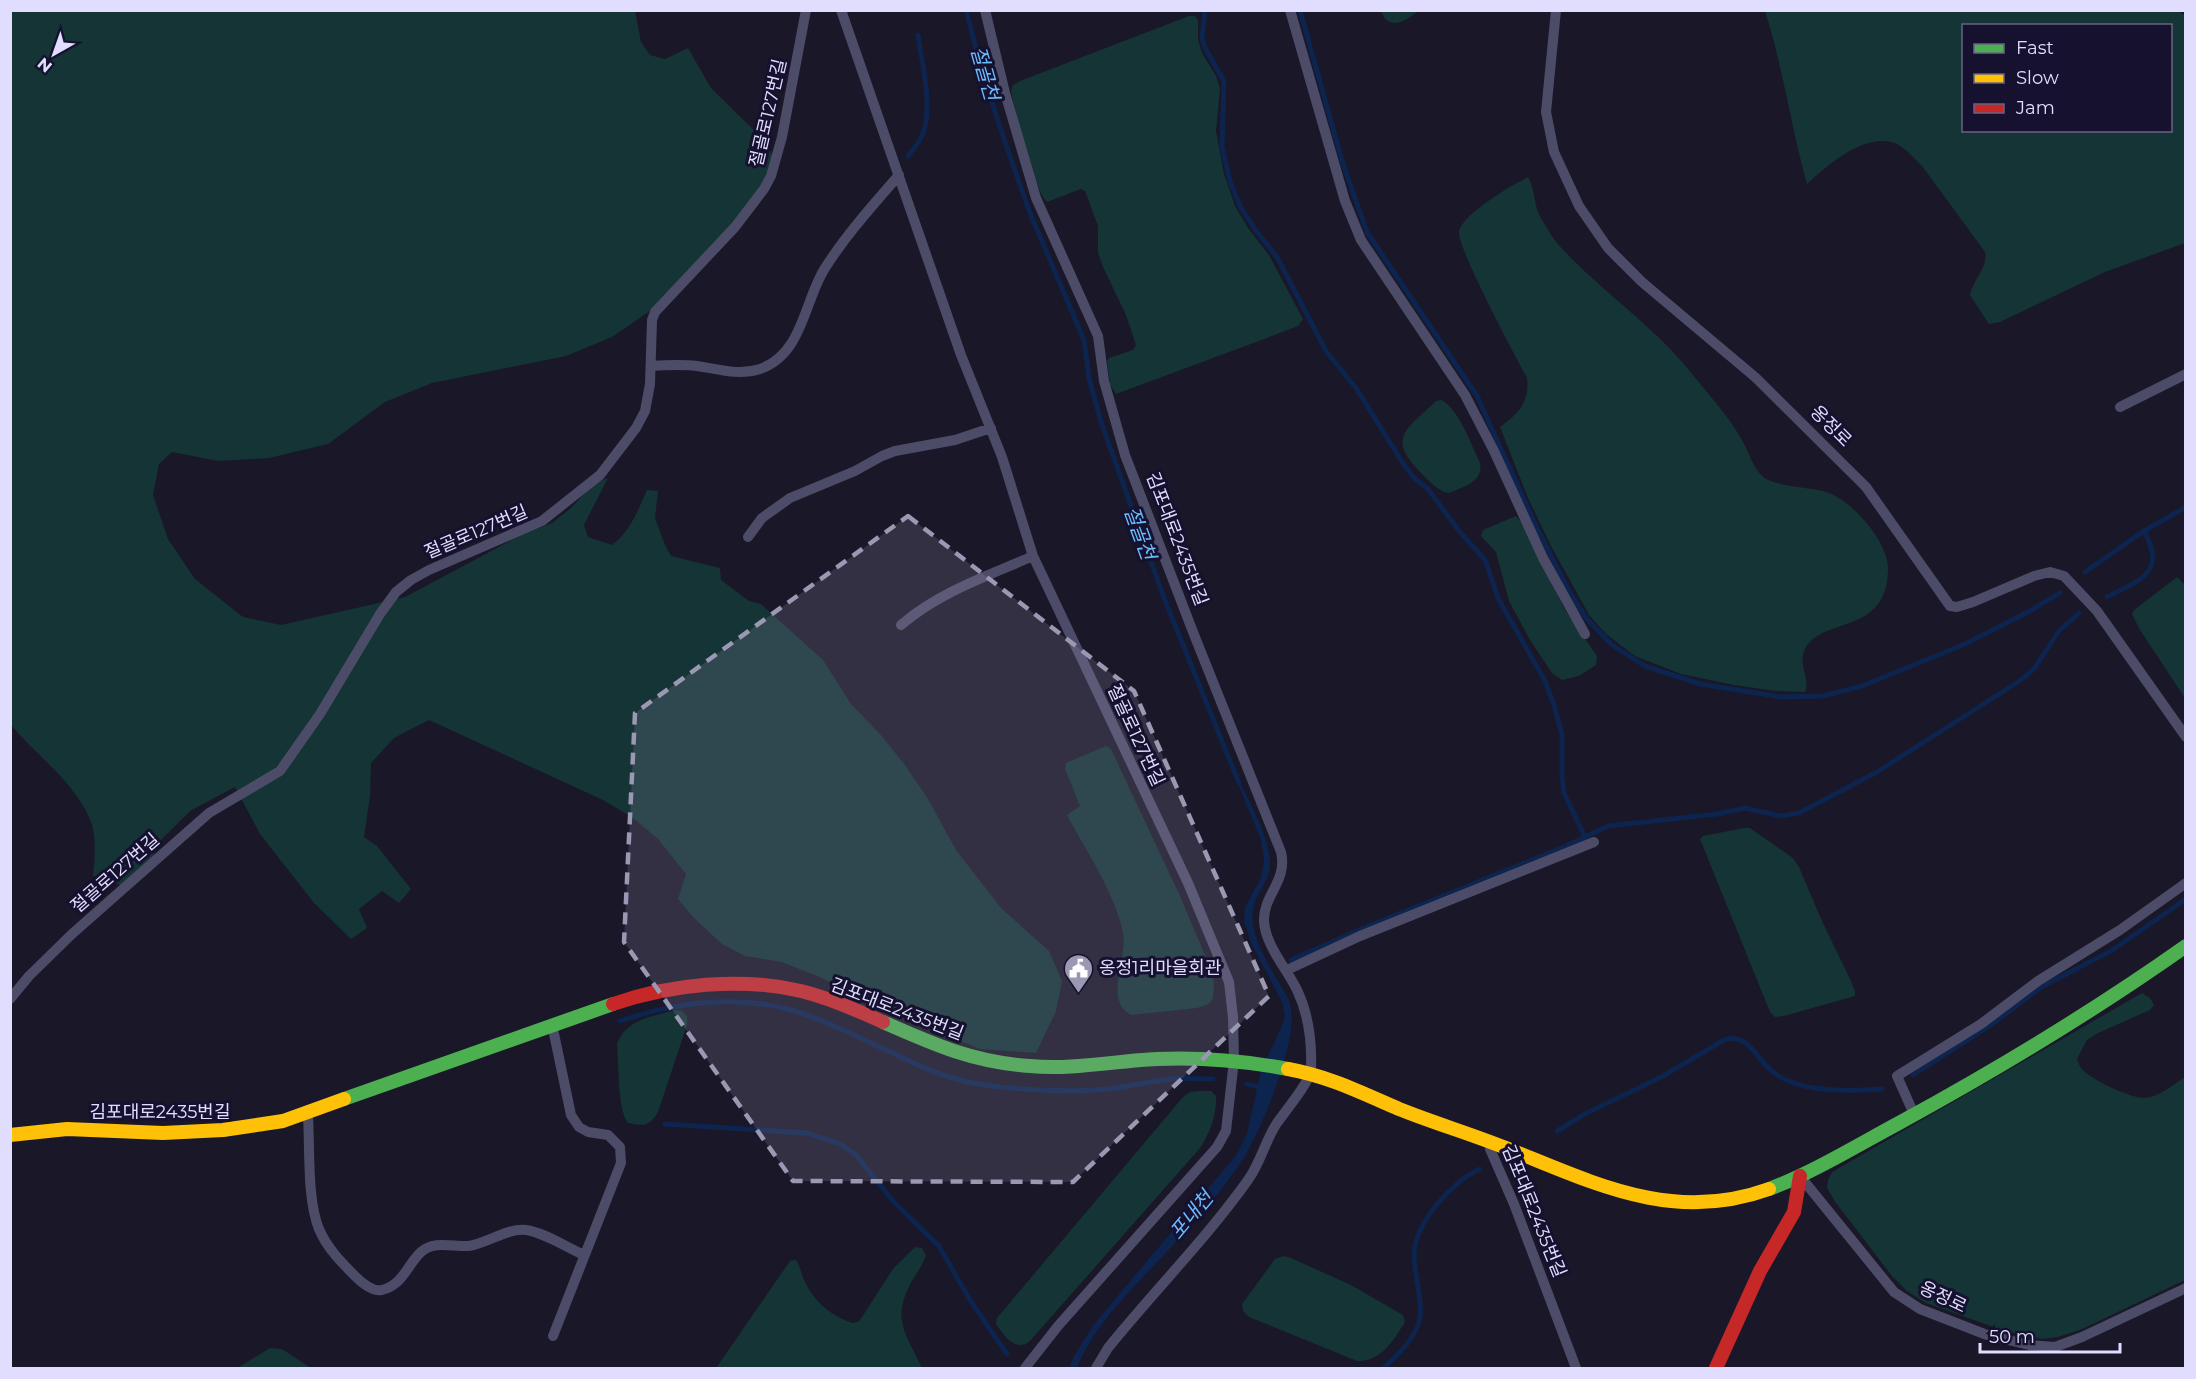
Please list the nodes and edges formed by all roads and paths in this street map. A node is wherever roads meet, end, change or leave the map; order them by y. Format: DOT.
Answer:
graph roads {
  1 [pos="806,10"];
  2 [pos="841,10"];
  3 [pos="985,10"];
  4 [pos="1290,10"];
  5 [pos="1556,10"];
  6 [pos="899,175"];
  7 [pos="651,366"];
  8 [pos="2186,374"];
  9 [pos="2120,407"];
  10 [pos="991,428"];
  11 [pos="748,537"];
  12 [pos="1033,556"];
  13 [pos="902,626"];
  14 [pos="1585,634"];
  15 [pos="2186,737"];
  16 [pos="1594,842"];
  17 [pos="2186,883"];
  18 [pos="2186,946"];
  19 [pos="1287,970"];
  20 [pos="10,999"];
  21 [pos="552,1026"];
  22 [pos="1234,1060"];
  23 [pos="1312,1074"];
  24 [pos="308,1113"];
  25 [pos="1914,1114"];
  26 [pos="10,1135"];
  27 [pos="1487,1140"];
  28 [pos="1800,1176"];
  29 [pos="584,1256"];
  30 [pos="2186,1288"];
  31 [pos="553,1336"];
  32 [pos="1026,1368"];
  33 [pos="1096,1368"];
  34 [pos="1576,1368"];
  35 [pos="1716,1368"];
  1 -- 7 [label="lane, 절골로127번길"];
  2 -- 6 [label="lane, 절골로127번길"];
  3 -- 19 [label="lane, 김포대로2435번길"];
  4 -- 14 [label="lane"];
  5 -- 15 [label="lane, 옹정로"];
  6 -- 7 [label="lane"];
  6 -- 10 [label="lane, 절골로127번길"];
  7 -- 20 [label="lane, 절골로127번길"];
  8 -- 9 [label="lane"];
  10 -- 11 [label="lane"];
  10 -- 12 [label="lane, 절골로127번길"];
  12 -- 13 [label="lane"];
  12 -- 22 [label="lane, 절골로127번길"];
  16 -- 19 [label="lane"];
  17 -- 25 [label="lane"];
  18 -- 25 [label="street"];
  19 -- 23 [label="lane, 김포대로2435번길"];
  21 -- 22 [label="street, 김포대로2435번길"];
  21 -- 24 [label="street, 김포대로2435번길"];
  21 -- 29 [label="lane"];
  22 -- 23 [label="street, 김포대로2435번길"];
  22 -- 32 [label="lane"];
  23 -- 27 [label="street, 김포대로2435번길"];
  23 -- 33 [label="lane"];
  24 -- 26 [label="street, 김포대로2435번길"];
  24 -- 29 [label="lane"];
  25 -- 28 [label="street"];
  27 -- 28 [label="street"];
  27 -- 34 [label="lane, 김포대로2435번길"];
  28 -- 30 [label="lane, 옹정로"];
  28 -- 35 [label="street"];
  29 -- 31 [label="lane"];
}
